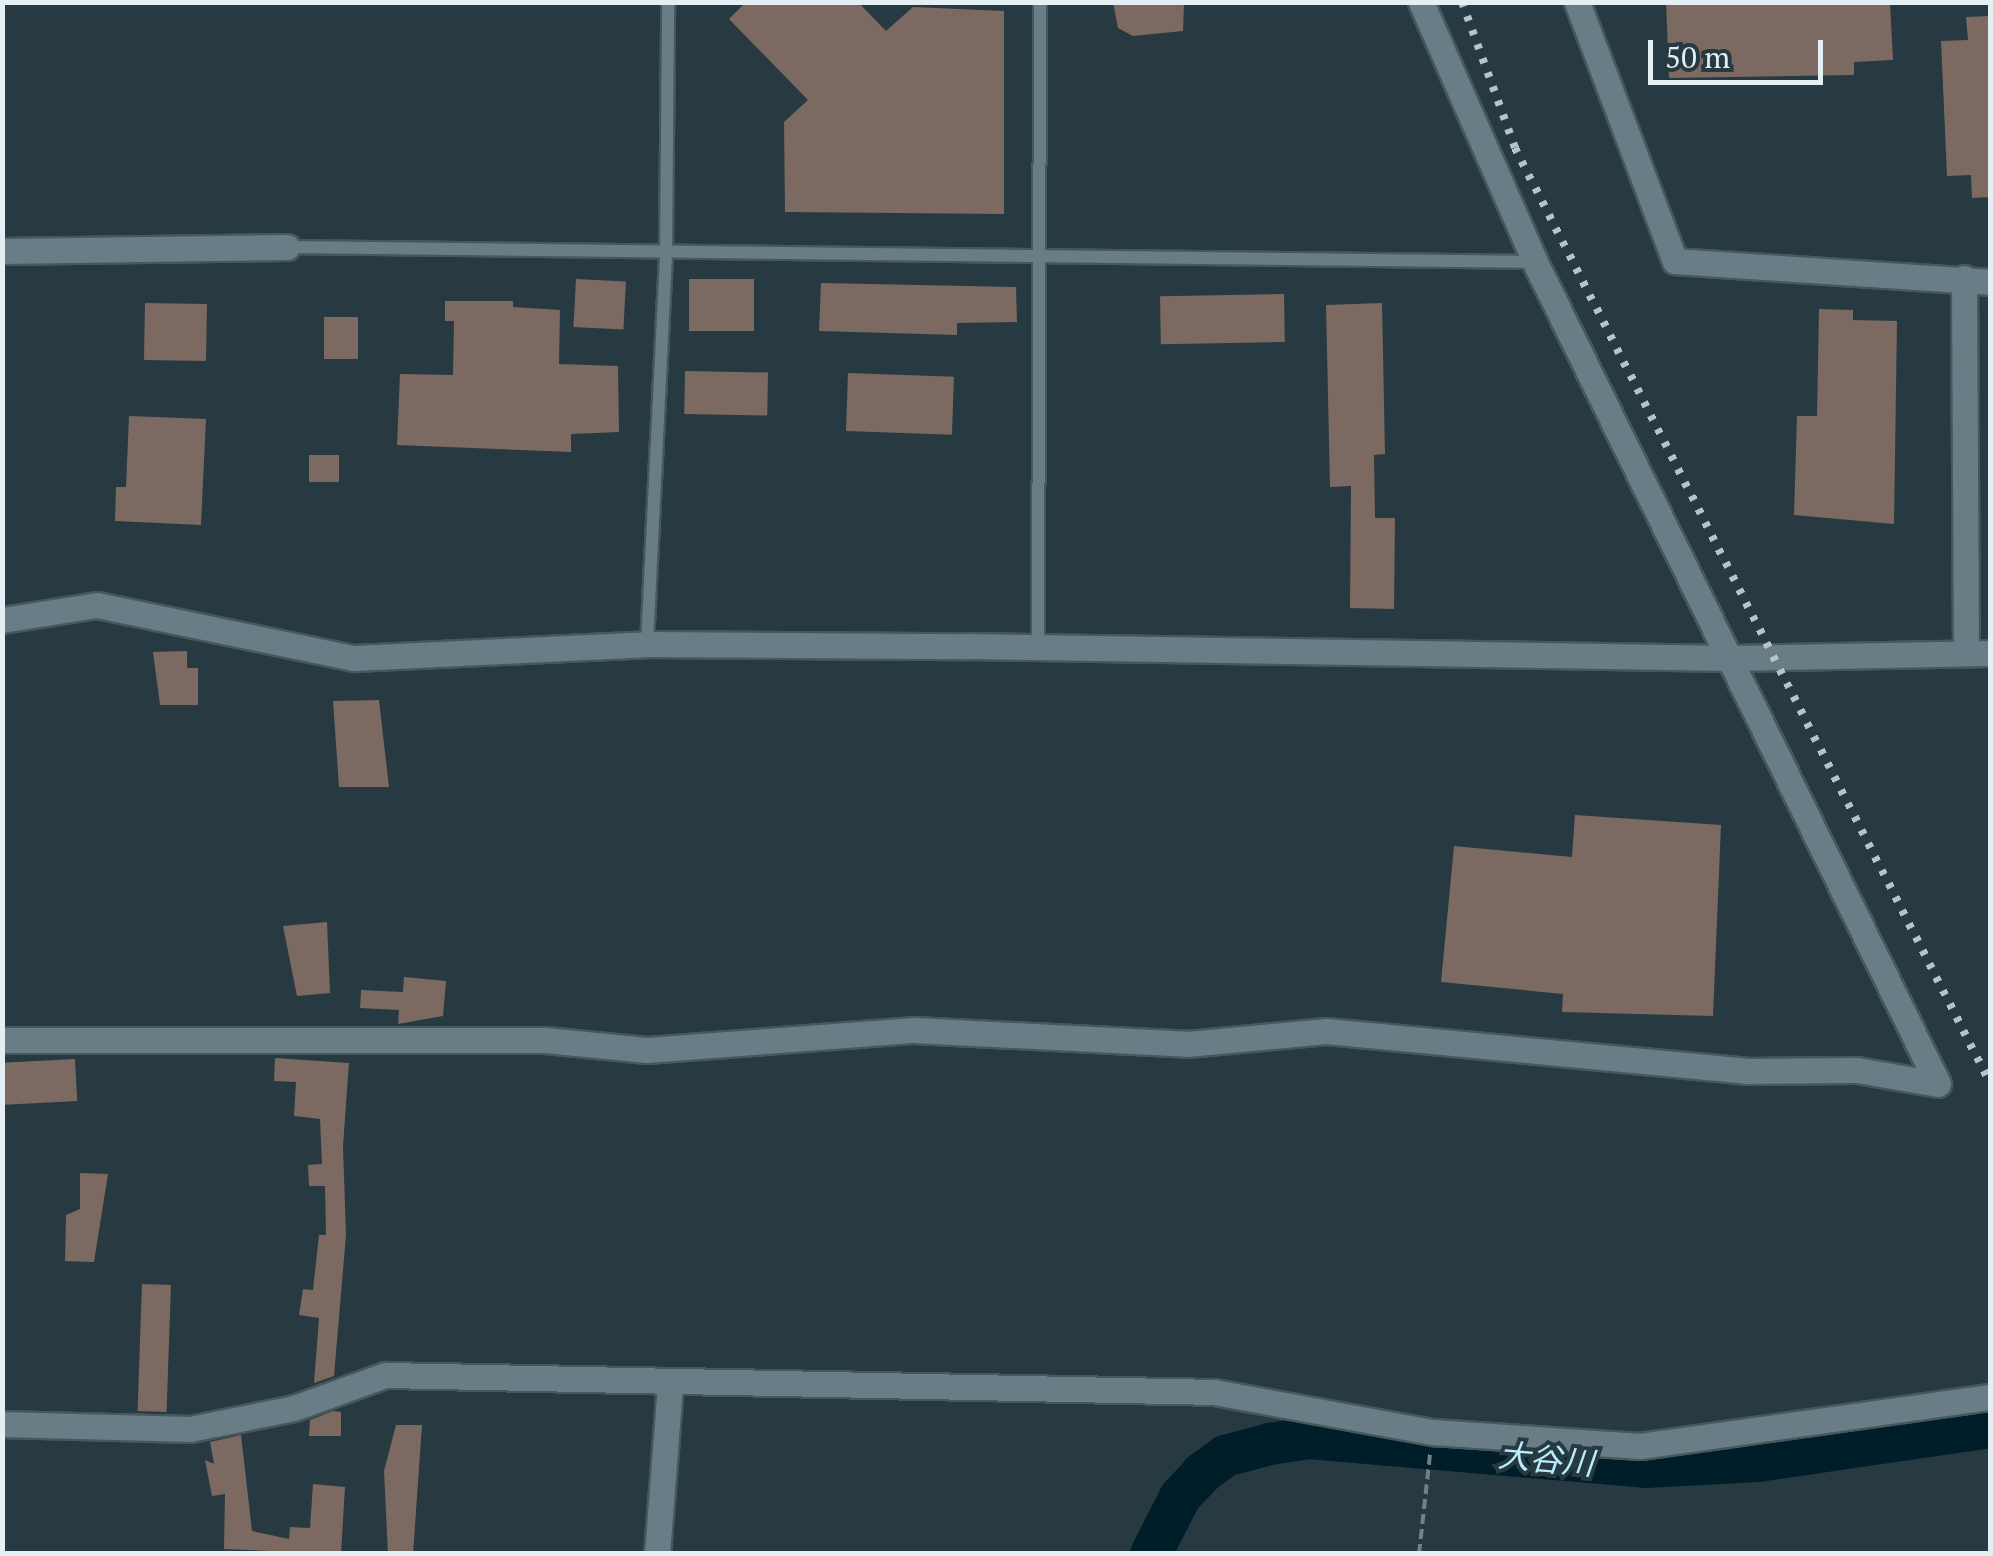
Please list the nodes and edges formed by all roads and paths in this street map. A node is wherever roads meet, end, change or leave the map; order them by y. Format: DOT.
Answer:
graph roads {
  1 [pos="668,2"];
  2 [pos="1040,2"];
  3 [pos="1421,2"];
  4 [pos="1578,2"];
  5 [pos="287,246"];
  6 [pos="2,252"];
  7 [pos="666,254"];
  8 [pos="1038,259"];
  9 [pos="1534,262"];
  10 [pos="1964,278"];
  11 [pos="1990,282"];
  12 [pos="2,620"];
  13 [pos="647,644"];
  14 [pos="1038,649"];
  15 [pos="1978,653"];
  16 [pos="1732,658"];
  17 [pos="2,1040"];
  18 [pos="670,1384"];
  19 [pos="1990,1397"];
  20 [pos="2,1424"];
  21 [pos="1432,1442"];
  22 [pos="658,1554"];
  23 [pos="1420,1554"];
  1 -- 7 [label="lane"];
  2 -- 8 [label="lane"];
  3 -- 9 [label="street"];
  4 -- 10 [label="street"];
  5 -- 6 [label="street"];
  5 -- 7 [label="lane"];
  7 -- 8 [label="lane"];
  7 -- 13 [label="lane"];
  8 -- 9 [label="lane"];
  8 -- 14 [label="lane"];
  9 -- 16 [label="street"];
  10 -- 11 [label="street"];
  10 -- 15 [label="street"];
  12 -- 13 [label="street"];
  13 -- 14 [label="street"];
  14 -- 16 [label="street"];
  15 -- 16 [label="street"];
  16 -- 17 [label="street"];
  18 -- 19 [label="street"];
  18 -- 20 [label="street"];
  18 -- 22 [label="street"];
  21 -- 23 [label="path"];
}
